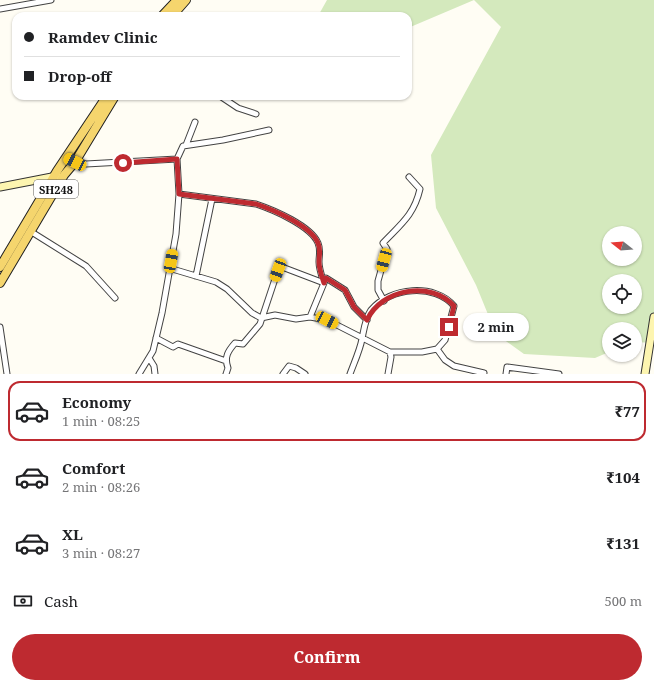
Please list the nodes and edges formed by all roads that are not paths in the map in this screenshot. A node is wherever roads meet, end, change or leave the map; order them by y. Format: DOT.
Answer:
graph roads {
  1 [pos="50,0"];
  2 [pos="179,2"];
  3 [pos="0,9"];
  4 [pos="167,12"];
  5 [pos="174,12"];
  6 [pos="103,100"];
  7 [pos="113,100"];
  8 [pos="226,100"];
  9 [pos="256,114"];
  10 [pos="194,122"];
  11 [pos="269,130"];
  12 [pos="186,145"];
  13 [pos="66,157"];
  14 [pos="177,159"];
  15 [pos="75,162"];
  16 [pos="64,175"];
  17 [pos="54,177"];
  18 [pos="409,177"];
  19 [pos="0,187"];
  20 [pos="179,194"];
  21 [pos="212,199"];
  22 [pos="30,231"];
  23 [pos="0,267"];
  24 [pos="169,268"];
  25 [pos="196,276"];
  26 [pos="0,283"];
  27 [pos="324,283"];
  28 [pos="115,298"];
  29 [pos="384,301"];
  30 [pos="310,317"];
  31 [pos="654,317"];
  32 [pos="261,318"];
  33 [pos="367,320"];
  34 [pos="0,327"];
  35 [pos="156,338"];
  36 [pos="362,339"];
  37 [pos="437,349"];
  38 [pos="651,350"];
  39 [pos="390,352"];
  40 [pos="149,358"];
  41 [pos="226,361"];
  42 [pos="468,372"];
  43 [pos="484,373"];
  44 [pos="7,374"];
  45 [pos="139,374"];
  46 [pos="155,374"];
  47 [pos="226,374"];
  48 [pos="283,374"];
  49 [pos="305,374"];
  50 [pos="350,374"];
  51 [pos="388,374"];
  52 [pos="506,374"];
  53 [pos="559,374"];
  54 [pos="645,374"];
  1 -- 3 [label="street"];
  2 -- 4 [label="main road"];
  2 -- 5 [label="main road"];
  6 -- 13 [label="main road, SH248"];
  7 -- 15 [label="main road, SH248"];
  8 -- 9 [label="street"];
  10 -- 12 [label="street"];
  11 -- 12 [label="street"];
  12 -- 14 [label="street"];
  13 -- 15 [label="street"];
  13 -- 17 [label="main road, SH248"];
  14 -- 15 [label="street"];
  14 -- 20 [label="street"];
  15 -- 16 [label="main road, SH248"];
  16 -- 17 [label="street"];
  16 -- 22 [label="main road, SH248"];
  17 -- 19 [label="street"];
  17 -- 23 [label="main road, SH248"];
  18 -- 29 [label="street"];
  20 -- 21 [label="street"];
  20 -- 24 [label="street"];
  21 -- 25 [label="street"];
  21 -- 27 [label="street"];
  22 -- 26 [label="main road, SH248"];
  22 -- 28 [label="street"];
  24 -- 25 [label="street"];
  24 -- 35 [label="street"];
  25 -- 32 [label="street"];
  27 -- 30 [label="street"];
  27 -- 32 [label="street"];
  27 -- 33 [label="street"];
  29 -- 33 [label="street"];
  29 -- 37 [label="street"];
  30 -- 32 [label="street"];
  30 -- 36 [label="street"];
  31 -- 38 [label="street"];
  32 -- 41 [label="street"];
  33 -- 36 [label="street"];
  34 -- 44 [label="street"];
  35 -- 40 [label="street"];
  35 -- 41 [label="street"];
  36 -- 39 [label="street"];
  36 -- 50 [label="street"];
  37 -- 39 [label="street"];
  37 -- 42 [label="street"];
  38 -- 54 [label="street"];
  39 -- 51 [label="street"];
  40 -- 45 [label="street"];
  40 -- 46 [label="street"];
  41 -- 47 [label="street"];
  42 -- 43 [label="street"];
  48 -- 49 [label="street"];
  52 -- 53 [label="street"];
}
